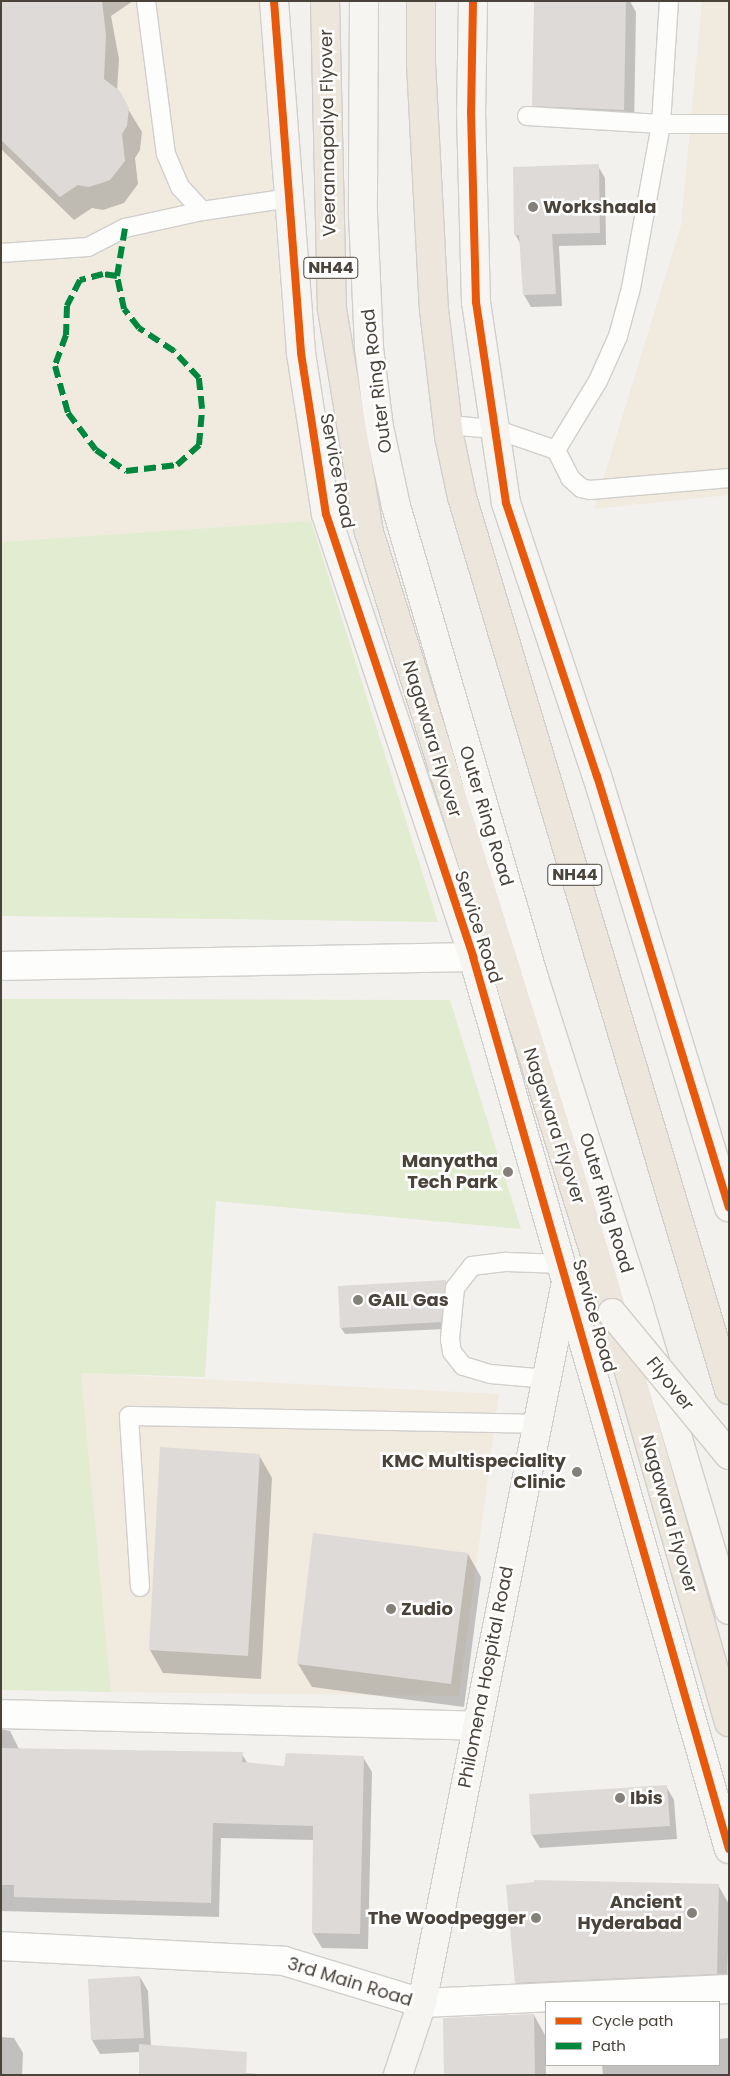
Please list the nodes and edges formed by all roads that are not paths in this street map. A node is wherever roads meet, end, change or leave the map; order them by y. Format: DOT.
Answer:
graph roads {
  1 [pos="146,1"];
  2 [pos="274,1"];
  3 [pos="326,1"];
  4 [pos="364,1"];
  5 [pos="421,1"];
  6 [pos="473,1"];
  7 [pos="669,1"];
  8 [pos="527,116"];
  9 [pos="661,124"];
  10 [pos="729,124"];
  11 [pos="290,198"];
  12 [pos="202,211"];
  13 [pos="1,253"];
  14 [pos="448,425"];
  15 [pos="495,429"];
  16 [pos="556,450"];
  17 [pos="729,478"];
  18 [pos="369,532"];
  19 [pos="473,957"];
  20 [pos="1,966"];
  21 [pos="729,1207"];
  22 [pos="565,1271"];
  23 [pos="612,1312"];
  24 [pos="547,1379"];
  25 [pos="729,1390"];
  26 [pos="537,1424"];
  27 [pos="729,1455"];
  28 [pos="140,1587"];
  29 [pos="729,1610"];
  30 [pos="1,1714"];
  31 [pos="729,1722"];
  32 [pos="476,1726"];
  33 [pos="729,1850"];
  34 [pos="1,1946"];
  35 [pos="729,1989"];
  36 [pos="422,2003"];
  37 [pos="398,2075"];
  1 -- 12 [label="lane"];
  2 -- 11 [label="street, Service Road"];
  3 -- 18 [label="highway, Veerannapalya Flyover / NH44"];
  4 -- 29 [label="street, Outer Ring Road / NH44"];
  5 -- 14 [label="highway, NH44"];
  6 -- 15 [label="street"];
  7 -- 9 [label="lane"];
  8 -- 9 [label="lane"];
  9 -- 10 [label="lane"];
  9 -- 16 [label="lane"];
  11 -- 12 [label="lane"];
  11 -- 19 [label="street, Service Road"];
  12 -- 13 [label="lane"];
  14 -- 15 [label="lane"];
  14 -- 25 [label="highway, NH44"];
  15 -- 16 [label="lane"];
  15 -- 21 [label="street"];
  16 -- 17 [label="lane"];
  18 -- 23 [label="highway, Nagawara Flyover / NH44"];
  19 -- 20 [label="street"];
  19 -- 22 [label="street, Service Road"];
  22 -- 24 [label="street, Philomena Hospital Road"];
  22 -- 24 [label="lane"];
  22 -- 33 [label="street, Service Road"];
  23 -- 27 [label="street, Flyover, bridge"];
  23 -- 31 [label="highway, Nagawara Flyover / NH44"];
  24 -- 26 [label="street, Philomena Hospital Road"];
  26 -- 28 [label="lane"];
  26 -- 32 [label="street, Philomena Hospital Road"];
  30 -- 32 [label="street"];
  32 -- 36 [label="street, Philomena Hospital Road"];
  34 -- 36 [label="street, 3rd Main Road"];
  35 -- 36 [label="street, 3rd Main Road"];
  36 -- 37 [label="street, Philomena Hospital Road"];
}
